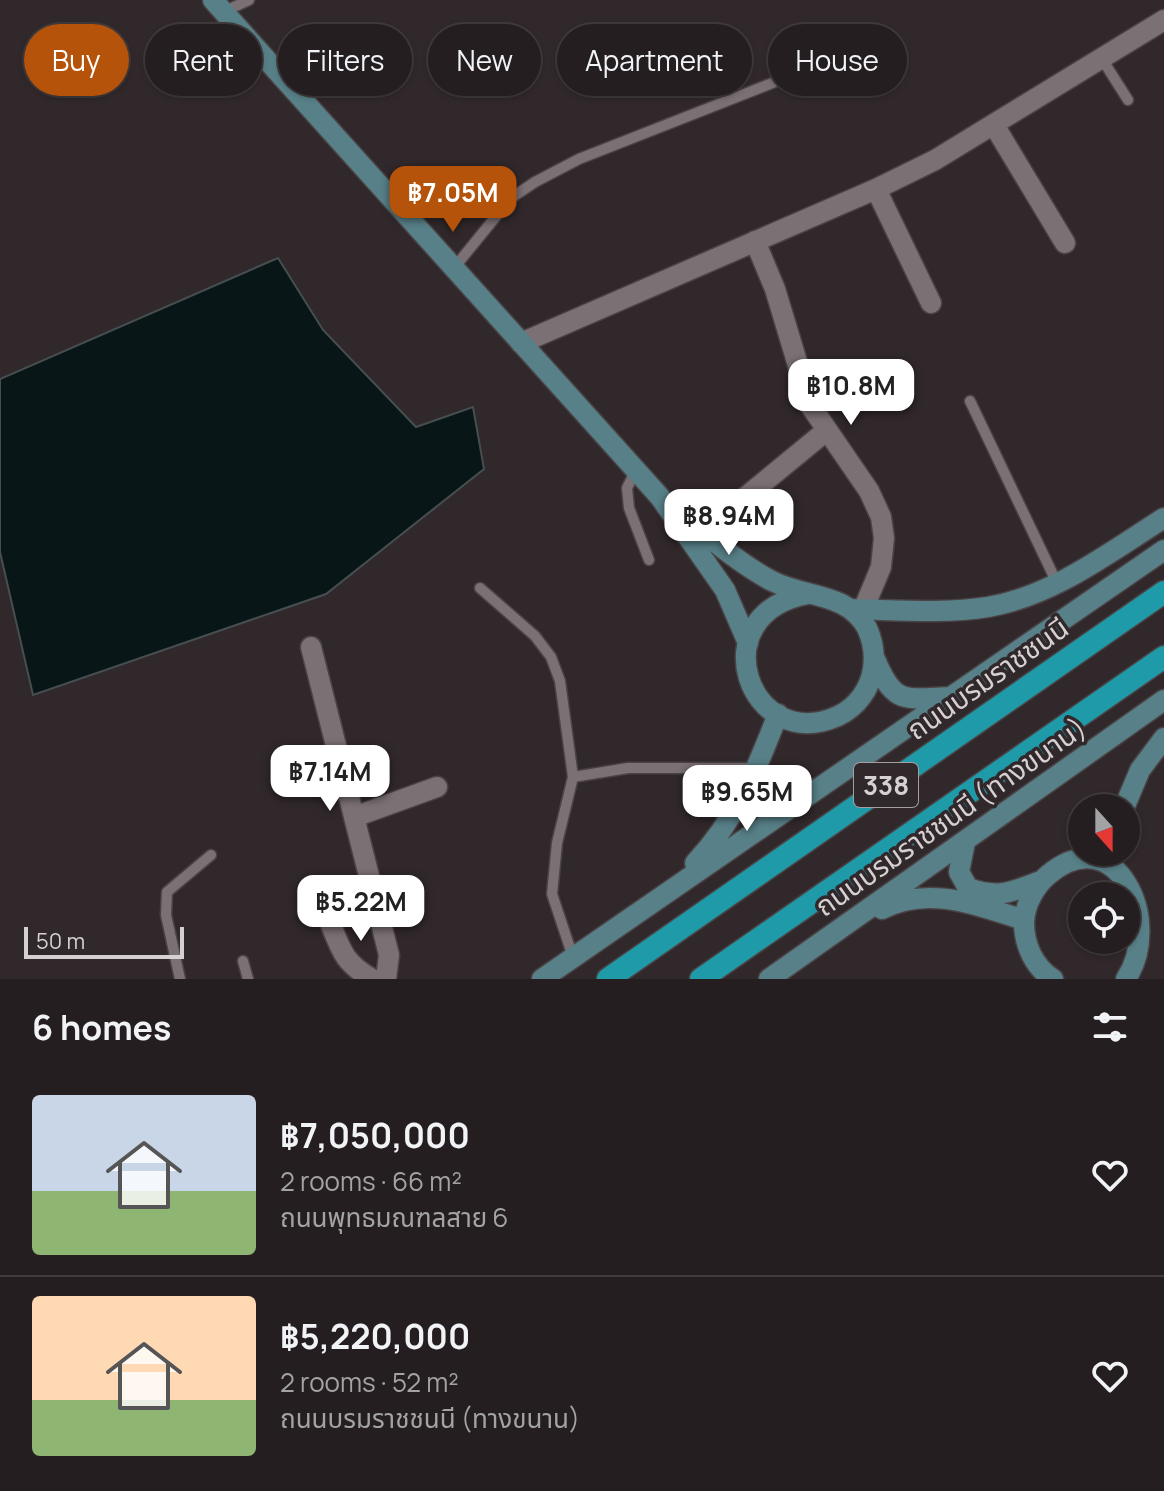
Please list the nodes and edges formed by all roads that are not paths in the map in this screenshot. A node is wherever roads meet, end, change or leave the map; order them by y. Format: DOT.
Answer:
graph roads {
  1 [pos="249,0"];
  2 [pos="218,6"];
  3 [pos="1164,20"];
  4 [pos="1102,59"];
  5 [pos="768,85"];
  6 [pos="1128,100"];
  7 [pos="994,125"];
  8 [pos="876,189"];
  9 [pos="755,241"];
  10 [pos="1065,243"];
  11 [pos="454,268"];
  12 [pos="931,303"];
  13 [pos="521,343"];
  14 [pos="970,401"];
  15 [pos="826,431"];
  16 [pos="636,470"];
  17 [pos="660,497"];
  18 [pos="1164,518"];
  19 [pos="703,532"];
  20 [pos="1164,550"];
  21 [pos="649,560"];
  22 [pos="1057,583"];
  23 [pos="480,588"];
  24 [pos="1164,592"];
  25 [pos="808,594"];
  26 [pos="858,609"];
  27 [pos="748,643"];
  28 [pos="311,647"];
  29 [pos="1164,657"];
  30 [pos="875,659"];
  31 [pos="950,697"];
  32 [pos="1164,700"];
  33 [pos="778,714"];
  34 [pos="1164,738"];
  35 [pos="757,768"];
  36 [pos="573,777"];
  37 [pos="437,787"];
  38 [pos="1130,794"];
  39 [pos="354,817"];
  40 [pos="965,842"];
  41 [pos="211,855"];
  42 [pos="1068,864"];
  43 [pos="1124,866"];
  44 [pos="1041,881"];
  45 [pos="648,905"];
  46 [pos="1024,920"];
  47 [pos="331,925"];
  48 [pos="826,938"];
  49 [pos="573,957"];
  50 [pos="243,961"];
  51 [pos="180,979"];
  52 [pos="248,979"];
  53 [pos="372,979"];
  54 [pos="386,979"];
  55 [pos="542,979"];
  56 [pos="608,979"];
  57 [pos="701,979"];
  58 [pos="769,979"];
  59 [pos="1053,979"];
  60 [pos="1126,979"];
  1 -- 2 [label="lane"];
  2 -- 11 [label="main road"];
  3 -- 4 [label="street"];
  4 -- 6 [label="lane"];
  4 -- 7 [label="street"];
  5 -- 11 [label="lane"];
  7 -- 8 [label="street"];
  7 -- 10 [label="street"];
  8 -- 9 [label="street"];
  8 -- 12 [label="street"];
  9 -- 13 [label="street"];
  9 -- 15 [label="street"];
  11 -- 13 [label="main road"];
  13 -- 16 [label="main road"];
  14 -- 22 [label="lane"];
  15 -- 19 [label="street"];
  15 -- 26 [label="street"];
  16 -- 17 [label="main road"];
  16 -- 21 [label="lane"];
  17 -- 19 [label="main road"];
  17 -- 27 [label="main road"];
  18 -- 22 [label="main road"];
  19 -- 25 [label="main road"];
  20 -- 31 [label="main road, 338"];
  22 -- 26 [label="main road"];
  23 -- 36 [label="lane"];
  24 -- 56 [label="highway, ถนนบรมราชชนนี / 338"];
  25 -- 26 [label="main road"];
  25 -- 27 [label="main road"];
  26 -- 30 [label="main road"];
  27 -- 33 [label="main road"];
  28 -- 39 [label="street"];
  29 -- 57 [label="highway, 338"];
  30 -- 31 [label="main road"];
  30 -- 33 [label="main road"];
  31 -- 45 [label="main road, 338"];
  32 -- 40 [label="main road, ถนนบรมราชชนนี (ทางขนาน)"];
  33 -- 35 [label="main road, 338"];
  34 -- 38 [label="main road"];
  35 -- 36 [label="lane"];
  35 -- 45 [label="main road, 338"];
  36 -- 49 [label="lane"];
  37 -- 39 [label="street"];
  39 -- 54 [label="street"];
  40 -- 44 [label="main road"];
  40 -- 48 [label="main road, ถนนบรมราชชนนี (ทางขนาน)"];
  41 -- 51 [label="lane"];
  42 -- 44 [label="main road"];
  43 -- 60 [label="main road"];
  44 -- 46 [label="main road"];
  45 -- 49 [label="main road, 338"];
  46 -- 48 [label="main road"];
  46 -- 59 [label="main road"];
  47 -- 53 [label="street"];
  48 -- 58 [label="main road, ถนนบรมราชชนนี (ทางขนาน)"];
  49 -- 55 [label="main road, 338"];
  50 -- 52 [label="lane"];
}
